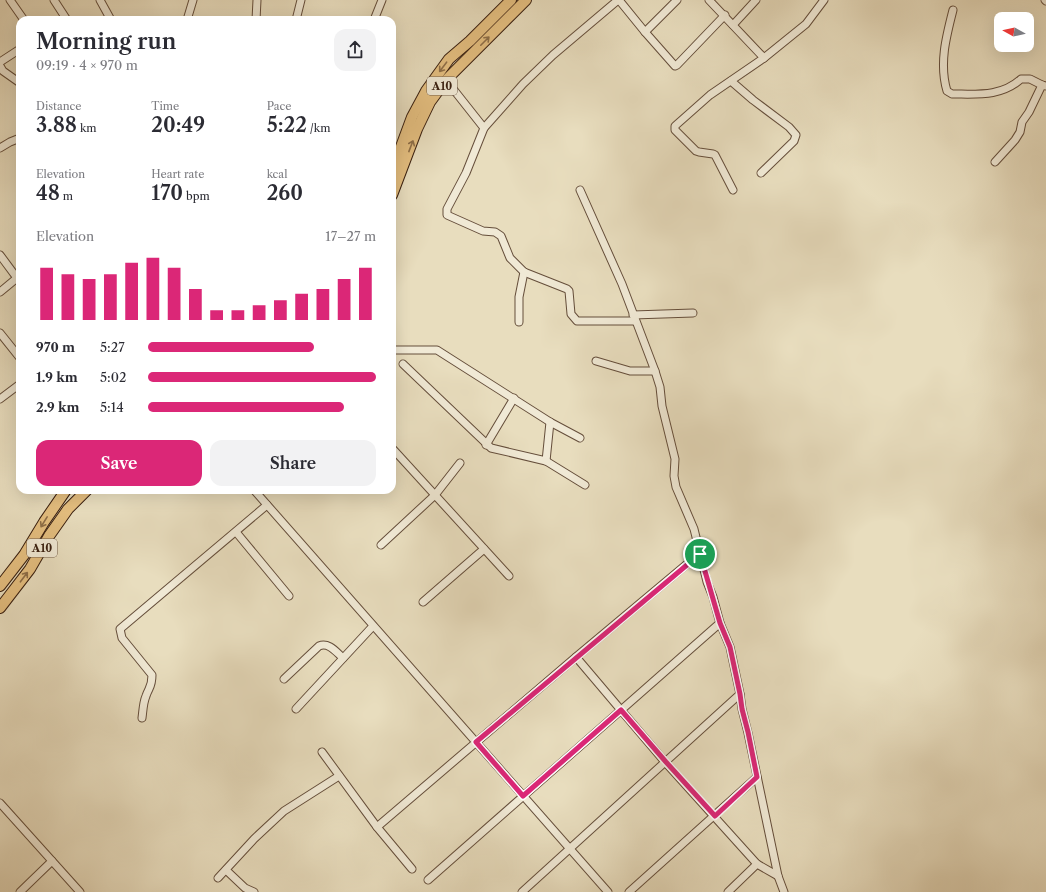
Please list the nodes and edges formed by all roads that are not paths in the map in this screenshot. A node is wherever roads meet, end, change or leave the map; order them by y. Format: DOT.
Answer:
graph roads {
  1 [pos="10,0"];
  2 [pos="54,0"];
  3 [pos="100,0"];
  4 [pos="193,0"];
  5 [pos="257,0"];
  6 [pos="301,0"];
  7 [pos="382,0"];
  8 [pos="511,0"];
  9 [pos="526,0"];
  10 [pos="618,0"];
  11 [pos="677,0"];
  12 [pos="709,0"];
  13 [pos="756,0"];
  14 [pos="824,0"];
  15 [pos="953,10"];
  16 [pos="724,15"];
  17 [pos="21,16"];
  18 [pos="64,16"];
  19 [pos="109,16"];
  20 [pos="188,16"];
  21 [pos="256,16"];
  22 [pos="297,16"];
  23 [pos="376,16"];
  24 [pos="733,25"];
  25 [pos="645,32"];
  26 [pos="16,52"];
  27 [pos="764,58"];
  28 [pos="0,62"];
  29 [pos="1,71"];
  30 [pos="16,80"];
  31 [pos="446,80"];
  32 [pos="731,81"];
  33 [pos="1044,85"];
  34 [pos="484,128"];
  35 [pos="16,140"];
  36 [pos="0,148"];
  37 [pos="396,159"];
  38 [pos="996,162"];
  39 [pos="761,173"];
  40 [pos="396,184"];
  41 [pos="580,190"];
  42 [pos="733,190"];
  43 [pos="0,255"];
  44 [pos="524,272"];
  45 [pos="16,276"];
  46 [pos="16,282"];
  47 [pos="0,292"];
  48 [pos="693,312"];
  49 [pos="634,318"];
  50 [pos="519,322"];
  51 [pos="0,333"];
  52 [pos="396,350"];
  53 [pos="16,353"];
  54 [pos="596,361"];
  55 [pos="402,364"];
  56 [pos="655,371"];
  57 [pos="16,387"];
  58 [pos="514,398"];
  59 [pos="0,399"];
  60 [pos="550,422"];
  61 [pos="580,438"];
  62 [pos="486,445"];
  63 [pos="396,452"];
  64 [pos="546,460"];
  65 [pos="460,463"];
  66 [pos="585,485"];
  67 [pos="63,494"];
  68 [pos="83,494"];
  69 [pos="257,494"];
  70 [pos="434,495"];
  71 [pos="267,505"];
  72 [pos="236,532"];
  73 [pos="381,545"];
  74 [pos="484,549"];
  75 [pos="700,554"];
  76 [pos="509,576"];
  77 [pos="0,586"];
  78 [pos="289,596"];
  79 [pos="423,602"];
  80 [pos="0,608"];
  81 [pos="720,623"];
  82 [pos="373,626"];
  83 [pos="576,657"];
  84 [pos="343,658"];
  85 [pos="284,679"];
  86 [pos="740,694"];
  87 [pos="296,709"];
  88 [pos="621,710"];
  89 [pos="142,718"];
  90 [pos="476,742"];
  91 [pos="322,752"];
  92 [pos="666,762"];
  93 [pos="339,776"];
  94 [pos="757,777"];
  95 [pos="523,796"];
  96 [pos="0,803"];
  97 [pos="715,816"];
  98 [pos="378,827"];
  99 [pos="570,850"];
  100 [pos="52,861"];
  101 [pos="757,864"];
  102 [pos="412,869"];
  103 [pos="226,870"];
  104 [pos="778,876"];
  105 [pos="218,878"];
  106 [pos="428,880"];
  107 [pos="20,892"];
  108 [pos="80,892"];
  109 [pos="254,892"];
  110 [pos="522,892"];
  111 [pos="608,892"];
  112 [pos="629,892"];
  113 [pos="728,892"];
  114 [pos="784,892"];
  1 -- 17 [label="street"];
  2 -- 18 [label="street"];
  3 -- 19 [label="street"];
  4 -- 20 [label="street"];
  5 -- 21 [label="street"];
  6 -- 22 [label="street"];
  7 -- 23 [label="street"];
  8 -- 37 [label="highway, A10, one-way"];
  31 -- 9 [label="highway, A10, one-way"];
  10 -- 25 [label="street"];
  10 -- 34 [label="street"];
  11 -- 25 [label="street"];
  12 -- 16 [label="street"];
  13 -- 24 [label="street"];
  14 -- 27 [label="street"];
  15 -- 33 [label="street"];
  16 -- 24 [label="street"];
  16 -- 25 [label="street"];
  24 -- 27 [label="street"];
  26 -- 28 [label="street"];
  27 -- 32 [label="street"];
  29 -- 30 [label="street"];
  31 -- 34 [label="street"];
  40 -- 31 [label="highway, A10, one-way"];
  32 -- 39 [label="street"];
  32 -- 42 [label="street"];
  33 -- 38 [label="street"];
  34 -- 44 [label="street"];
  35 -- 36 [label="street"];
  41 -- 49 [label="street"];
  43 -- 45 [label="street"];
  44 -- 49 [label="street"];
  44 -- 50 [label="street"];
  46 -- 47 [label="street"];
  48 -- 49 [label="street"];
  49 -- 56 [label="street"];
  51 -- 53 [label="street"];
  52 -- 58 [label="street"];
  54 -- 56 [label="street"];
  55 -- 62 [label="street"];
  56 -- 75 [label="street"];
  57 -- 59 [label="street"];
  58 -- 60 [label="street"];
  58 -- 62 [label="street"];
  60 -- 61 [label="street"];
  60 -- 64 [label="street"];
  62 -- 64 [label="street"];
  63 -- 70 [label="street"];
  64 -- 66 [label="street"];
  65 -- 70 [label="street"];
  67 -- 77 [label="highway, A10, one-way"];
  80 -- 68 [label="highway, A10, one-way"];
  69 -- 71 [label="street"];
  70 -- 73 [label="street"];
  70 -- 74 [label="street"];
  71 -- 72 [label="street"];
  71 -- 82 [label="street"];
  72 -- 78 [label="street"];
  72 -- 89 [label="street"];
  74 -- 76 [label="street"];
  74 -- 79 [label="street"];
  75 -- 81 [label="street"];
  75 -- 83 [label="street"];
  81 -- 86 [label="street"];
  81 -- 88 [label="street"];
  82 -- 84 [label="street"];
  82 -- 90 [label="street"];
  83 -- 88 [label="street"];
  83 -- 90 [label="street"];
  84 -- 85 [label="street"];
  84 -- 87 [label="street"];
  86 -- 92 [label="street"];
  86 -- 94 [label="street"];
  88 -- 92 [label="street"];
  88 -- 95 [label="street"];
  90 -- 95 [label="street"];
  90 -- 98 [label="street"];
  91 -- 93 [label="street"];
  92 -- 97 [label="street"];
  92 -- 99 [label="street"];
  93 -- 98 [label="street"];
  93 -- 103 [label="street"];
  94 -- 97 [label="street"];
  94 -- 104 [label="street"];
  95 -- 99 [label="street"];
  95 -- 106 [label="street"];
  96 -- 100 [label="street"];
  97 -- 101 [label="street"];
  97 -- 112 [label="street"];
  98 -- 102 [label="street"];
  99 -- 110 [label="street"];
  99 -- 111 [label="street"];
  100 -- 107 [label="street"];
  100 -- 108 [label="street"];
  101 -- 104 [label="street"];
  101 -- 113 [label="street"];
  103 -- 105 [label="street"];
  103 -- 109 [label="street"];
  104 -- 114 [label="street"];
}
